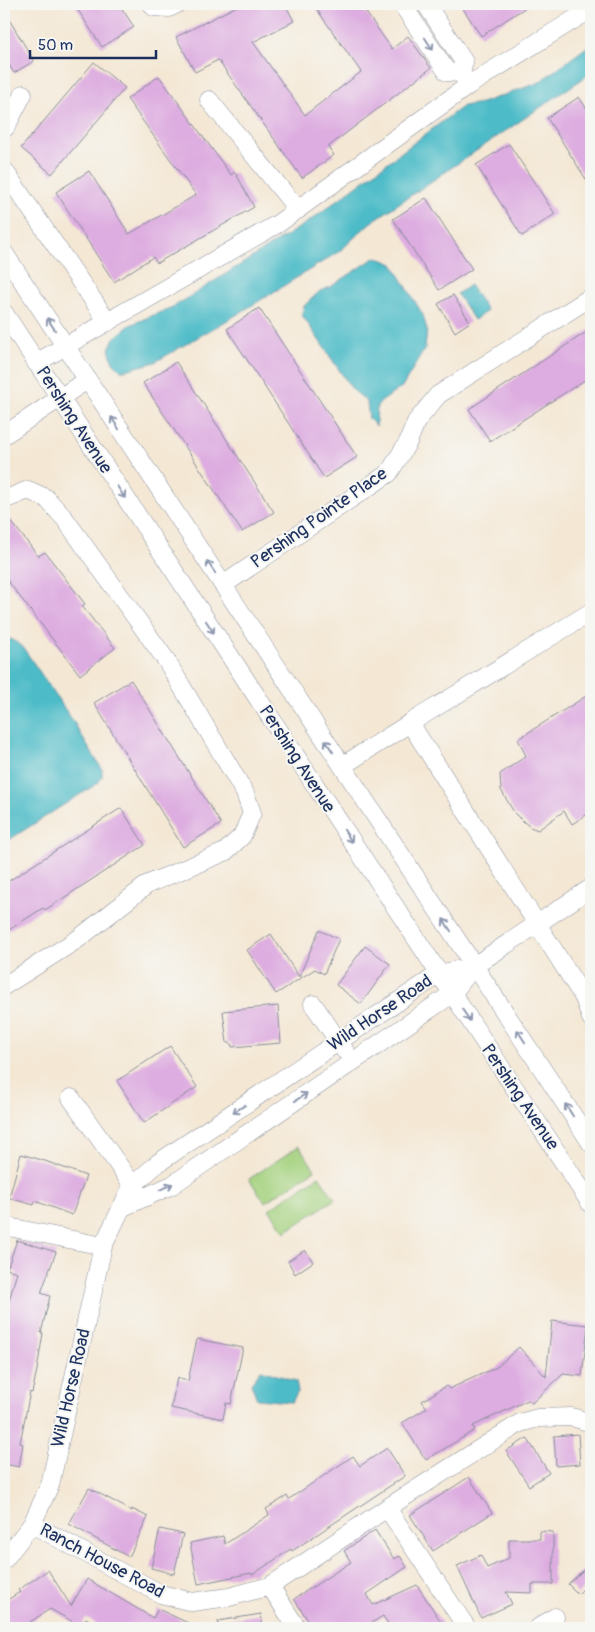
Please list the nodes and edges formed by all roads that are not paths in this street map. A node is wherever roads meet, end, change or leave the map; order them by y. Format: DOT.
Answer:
graph roads {
  1 [pos="152,4"];
  2 [pos="177,4"];
  3 [pos="402,4"];
  4 [pos="426,4"];
  5 [pos="591,9"];
  6 [pos="465,79"];
  7 [pos="22,94"];
  8 [pos="209,100"];
  9 [pos="4,128"];
  10 [pos="4,170"];
  11 [pos="298,210"];
  12 [pos="4,253"];
  13 [pos="591,297"];
  14 [pos="4,313"];
  15 [pos="108,322"];
  16 [pos="65,346"];
  17 [pos="36,363"];
  18 [pos="87,380"];
  19 [pos="59,398"];
  20 [pos="4,435"];
  21 [pos="4,500"];
  22 [pos="223,585"];
  23 [pos="591,612"];
  24 [pos="410,723"];
  25 [pos="342,766"];
  26 [pos="591,888"];
  27 [pos="537,925"];
  28 [pos="474,966"];
  29 [pos="439,974"];
  30 [pos="4,986"];
  31 [pos="452,994"];
  32 [pos="313,1004"];
  33 [pos="591,1018"];
  34 [pos="339,1042"];
  35 [pos="352,1062"];
  36 [pos="71,1098"];
  37 [pos="591,1143"];
  38 [pos="138,1192"];
  39 [pos="591,1204"];
  40 [pos="4,1226"];
  41 [pos="103,1246"];
  42 [pos="591,1423"];
  43 [pos="387,1508"];
  44 [pos="32,1524"];
  45 [pos="4,1560"];
  46 [pos="270,1586"];
  47 [pos="555,1617"];
  48 [pos="297,1628"];
  49 [pos="467,1628"];
  50 [pos="538,1628"];
  1 -- 2 [label="street"];
  3 -- 6 [label="street, one-way"];
  4 -- 6 [label="street"];
  5 -- 6 [label="street"];
  6 -- 11 [label="street"];
  7 -- 9 [label="street"];
  8 -- 11 [label="street"];
  10 -- 15 [label="street"];
  11 -- 15 [label="street"];
  16 -- 12 [label="street, Pershing Avenue, one-way"];
  13 -- 22 [label="street, Pershing Pointe Place"];
  14 -- 17 [label="street, Pershing Avenue"];
  15 -- 16 [label="street"];
  16 -- 17 [label="street"];
  16 -- 18 [label="street, Pershing Avenue"];
  17 -- 19 [label="street, Pershing Avenue"];
  18 -- 19 [label="street"];
  22 -- 18 [label="street, Pershing Avenue, one-way"];
  19 -- 20 [label="street"];
  19 -- 29 [label="street, Pershing Avenue, one-way"];
  21 -- 30 [label="street"];
  25 -- 22 [label="street, Pershing Avenue, one-way"];
  23 -- 24 [label="street"];
  24 -- 25 [label="street"];
  24 -- 27 [label="street"];
  28 -- 25 [label="street, Pershing Avenue, one-way"];
  26 -- 27 [label="street"];
  27 -- 28 [label="street"];
  27 -- 33 [label="street"];
  28 -- 29 [label="street, Wild Horse Road"];
  28 -- 31 [label="street, Wild Horse Road"];
  37 -- 28 [label="street, Pershing Avenue, one-way"];
  29 -- 31 [label="street, Pershing Avenue"];
  29 -- 34 [label="street, Wild Horse Road"];
  31 -- 35 [label="street, Wild Horse Road"];
  31 -- 39 [label="street, Pershing Avenue, one-way"];
  32 -- 34 [label="street"];
  34 -- 35 [label="street"];
  34 -- 38 [label="street, Wild Horse Road, one-way"];
  38 -- 35 [label="street, Wild Horse Road, one-way"];
  36 -- 38 [label="street"];
  38 -- 41 [label="street, Wild Horse Road"];
  40 -- 41 [label="street"];
  41 -- 44 [label="street, Wild Horse Road"];
  42 -- 43 [label="street, Ranch House Road"];
  43 -- 46 [label="street, Ranch House Road"];
  43 -- 49 [label="street"];
  44 -- 45 [label="street, Wild Horse Road"];
  44 -- 46 [label="street, Ranch House Road"];
  46 -- 48 [label="street"];
  47 -- 50 [label="street"];
}
